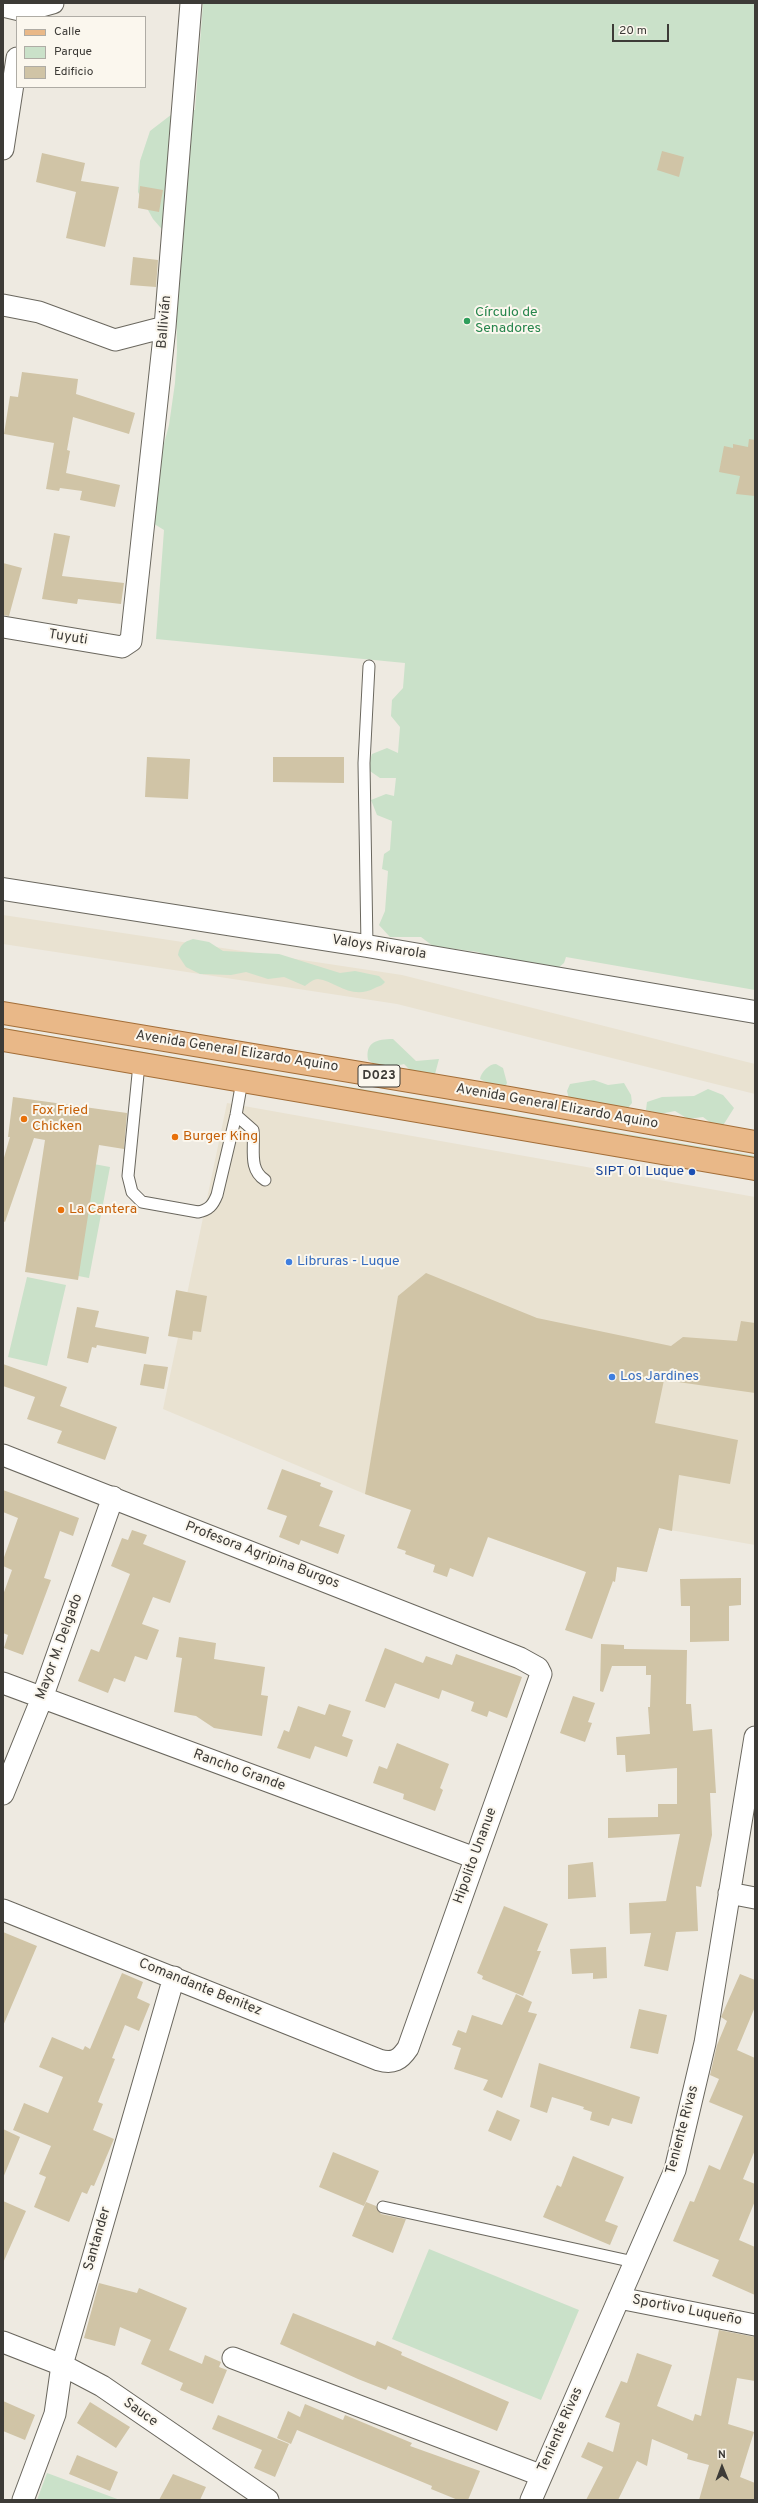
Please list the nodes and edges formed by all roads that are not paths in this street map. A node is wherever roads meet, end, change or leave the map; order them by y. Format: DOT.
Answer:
graph roads {
  1 [pos="53,3"];
  2 [pos="191,3"];
  3 [pos="3,6"];
  4 [pos="24,14"];
  5 [pos="16,64"];
  6 [pos="3,148"];
  7 [pos="3,305"];
  8 [pos="164,327"];
  9 [pos="3,627"];
  10 [pos="131,641"];
  11 [pos="369,666"];
  12 [pos="3,889"];
  13 [pos="367,946"];
  14 [pos="755,1012"];
  15 [pos="3,1013"];
  16 [pos="3,1040"];
  17 [pos="139,1064"];
  18 [pos="242,1081"];
  19 [pos="236,1115"];
  20 [pos="755,1142"];
  21 [pos="755,1169"];
  22 [pos="265,1180"];
  23 [pos="3,1455"];
  24 [pos="113,1497"];
  25 [pos="520,1658"];
  26 [pos="3,1683"];
  27 [pos="42,1698"];
  28 [pos="755,1737"];
  29 [pos="3,1794"];
  30 [pos="475,1858"];
  31 [pos="729,1893"];
  32 [pos="755,1898"];
  33 [pos="3,1910"];
  34 [pos="174,1978"];
  35 [pos="398,2061"];
  36 [pos="383,2206"];
  37 [pos="634,2262"];
  38 [pos="619,2298"];
  39 [pos="755,2324"];
  40 [pos="3,2342"];
  41 [pos="233,2358"];
  42 [pos="62,2365"];
  43 [pos="540,2476"];
  44 [pos="23,2500"];
  45 [pos="268,2500"];
  46 [pos="531,2500"];
  1 -- 4 [label="street"];
  2 -- 8 [label="street, Ballivián"];
  3 -- 4 [label="street"];
  5 -- 6 [label="street"];
  7 -- 8 [label="street"];
  8 -- 10 [label="street, Ballivián"];
  9 -- 10 [label="street, Tuyuti"];
  11 -- 13 [label="lane"];
  12 -- 13 [label="street, Valoys Rivarola"];
  13 -- 14 [label="street, Valoys Rivarola"];
  15 -- 20 [label="main road, Avenida General Elizardo Aquino / D023"];
  16 -- 17 [label="main road, Avenida General Elizardo Aquino / D023"];
  17 -- 18 [label="main road, Avenida General Elizardo Aquino / D023"];
  17 -- 19 [label="lane"];
  18 -- 19 [label="lane"];
  18 -- 21 [label="main road, Avenida General Elizardo Aquino / D023"];
  19 -- 22 [label="lane"];
  23 -- 24 [label="street, Profesora Agripina Burgos"];
  24 -- 25 [label="street, Profesora Agripina Burgos"];
  24 -- 27 [label="street, Mayor M. Delgado"];
  25 -- 30 [label="street, Hipolito Unanue"];
  26 -- 27 [label="street, Rancho Grande"];
  27 -- 29 [label="street, Mayor M. Delgado"];
  27 -- 30 [label="street, Rancho Grande"];
  28 -- 31 [label="street, Teniente Rivas"];
  30 -- 35 [label="street, Hipolito Unanue"];
  31 -- 32 [label="street"];
  31 -- 37 [label="street, Teniente Rivas"];
  33 -- 34 [label="street, Comandante Benitez"];
  34 -- 35 [label="street, Comandante Benitez"];
  34 -- 42 [label="street, Santander"];
  36 -- 37 [label="lane"];
  37 -- 38 [label="street, Teniente Rivas"];
  38 -- 39 [label="street, Sportivo Luqueño"];
  38 -- 43 [label="street, Teniente Rivas"];
  40 -- 42 [label="street, Sauce"];
  41 -- 43 [label="street"];
  42 -- 44 [label="street, Santander"];
  42 -- 45 [label="street, Sauce"];
  43 -- 46 [label="street, Teniente Rivas"];
}
